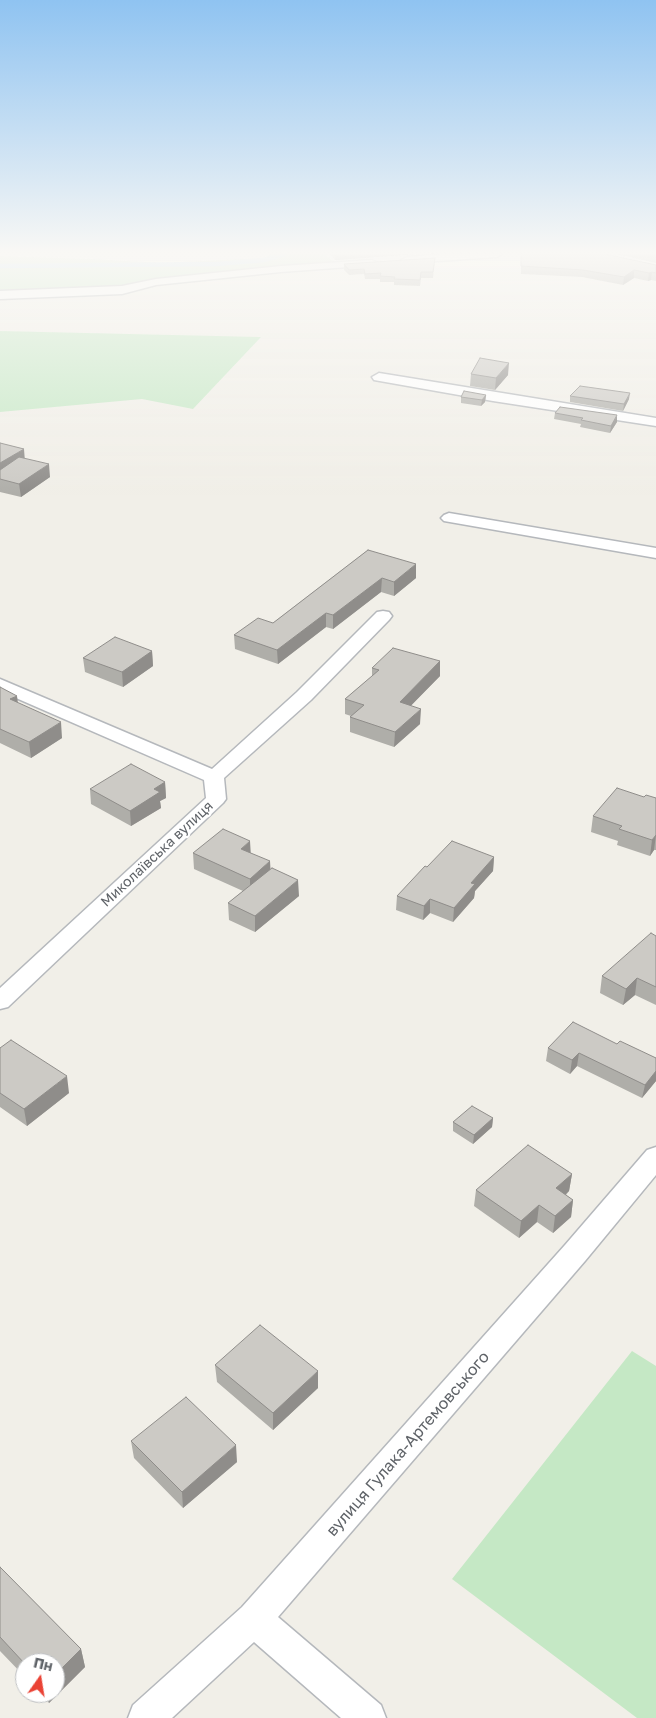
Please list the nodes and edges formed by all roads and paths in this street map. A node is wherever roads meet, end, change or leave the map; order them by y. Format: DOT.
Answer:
graph roads {
  1 [pos="379,377"];
  2 [pos="656,422"];
  3 [pos="449,518"];
  4 [pos="656,553"];
  5 [pos="383,616"];
  6 [pos="0,684"];
  7 [pos="214,777"];
  8 [pos="0,1001"];
  9 [pos="656,1157"];
  10 [pos="254,1619"];
  11 [pos="146,1718"];
  12 [pos="368,1718"];
  1 -- 2 [label="street"];
  3 -- 4 [label="street"];
  5 -- 7 [label="street"];
  6 -- 7 [label="street"];
  7 -- 8 [label="street, Миколаївська вулиця"];
  9 -- 10 [label="street, вулиця Гулака-Артемовського"];
  10 -- 11 [label="street, вулиця Гулака-Артемовського"];
  10 -- 12 [label="street"];
}
